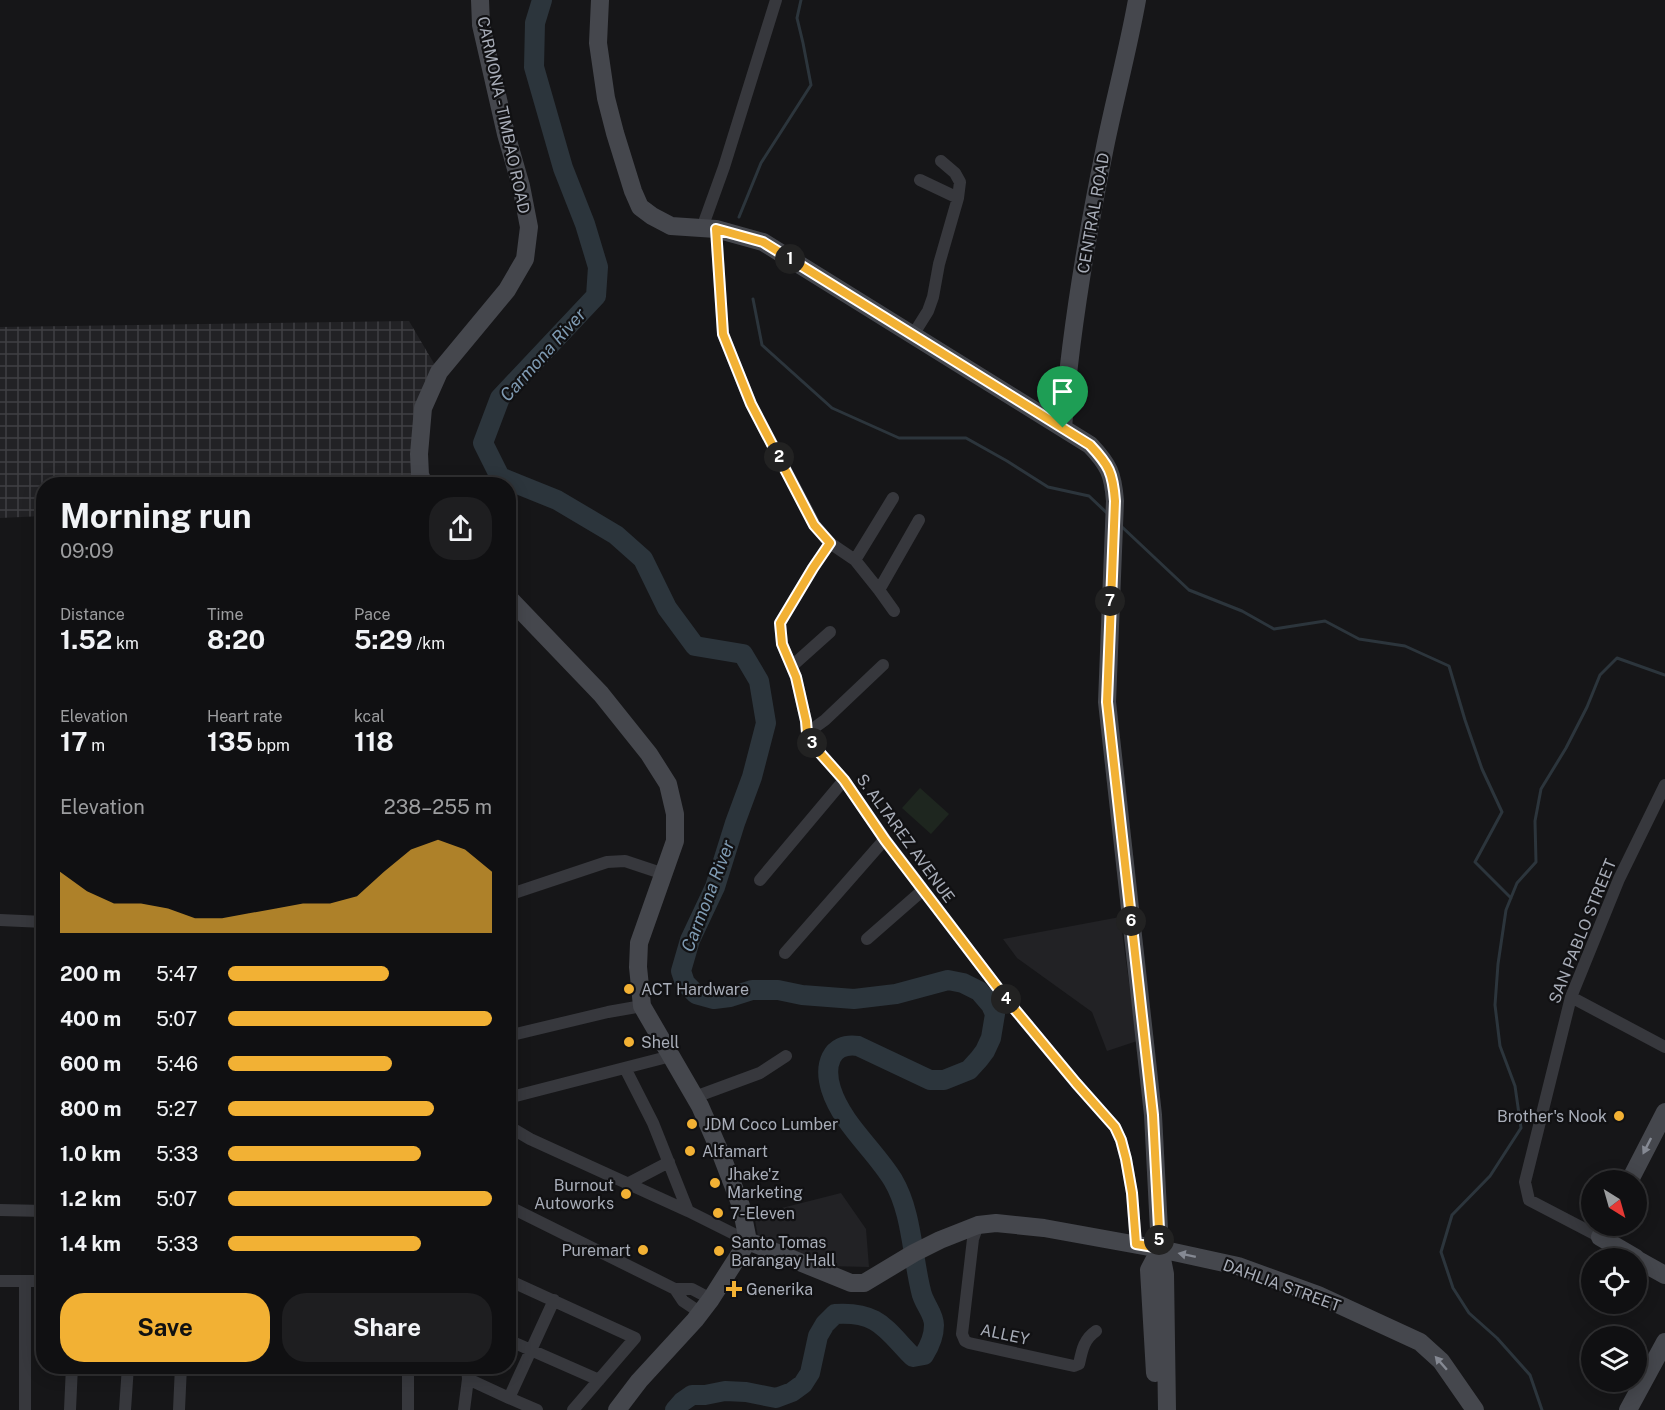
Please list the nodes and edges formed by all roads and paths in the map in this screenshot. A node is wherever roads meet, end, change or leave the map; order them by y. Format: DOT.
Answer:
graph roads {
  1 [pos="480,0"];
  2 [pos="600,0"];
  3 [pos="776,0"];
  4 [pos="1137,0"];
  5 [pos="941,162"];
  6 [pos="920,180"];
  7 [pos="958,198"];
  8 [pos="709,228"];
  9 [pos="913,335"];
  10 [pos="1063,428"];
  11 [pos="421,477"];
  12 [pos="894,498"];
  13 [pos="919,520"];
  14 [pos="830,543"];
  15 [pos="855,560"];
  16 [pos="879,590"];
  17 [pos="516,605"];
  18 [pos="894,610"];
  19 [pos="830,632"];
  20 [pos="884,665"];
  21 [pos="792,666"];
  22 [pos="807,733"];
  23 [pos="844,780"];
  24 [pos="1665,784"];
  25 [pos="885,840"];
  26 [pos="664,874"];
  27 [pos="760,880"];
  28 [pos="923,890"];
  29 [pos="516,892"];
  30 [pos="0,920"];
  31 [pos="36,922"];
  32 [pos="867,939"];
  33 [pos="785,952"];
  34 [pos="1571,998"];
  35 [pos="642,1006"];
  36 [pos="516,1034"];
  37 [pos="1665,1047"];
  38 [pos="671,1056"];
  39 [pos="786,1056"];
  40 [pos="625,1068"];
  41 [pos="516,1096"];
  42 [pos="694,1097"];
  43 [pos="1665,1112"];
  44 [pos="516,1131"];
  45 [pos="669,1162"];
  46 [pos="1634,1170"];
  47 [pos="627,1184"];
  48 [pos="0,1210"];
  49 [pos="516,1210"];
  50 [pos="36,1211"];
  51 [pos="688,1211"];
  52 [pos="1581,1222"];
  53 [pos="978,1225"];
  54 [pos="1608,1236"];
  55 [pos="748,1241"];
  56 [pos="1136,1244"];
  57 [pos="1160,1248"];
  58 [pos="1623,1248"];
  59 [pos="1647,1265"];
  60 [pos="1665,1275"];
  61 [pos="0,1281"];
  62 [pos="25,1281"];
  63 [pos="36,1281"];
  64 [pos="516,1283"];
  65 [pos="554,1300"];
  66 [pos="706,1306"];
  67 [pos="1096,1331"];
  68 [pos="1665,1342"];
  69 [pos="516,1343"];
  70 [pos="531,1350"];
  71 [pos="72,1374"];
  72 [pos="127,1374"];
  73 [pos="180,1374"];
  74 [pos="408,1374"];
  75 [pos="467,1374"];
  76 [pos="469,1374"];
  77 [pos="599,1380"];
  78 [pos="509,1398"];
  79 [pos="25,1410"];
  80 [pos="70,1410"];
  81 [pos="124,1410"];
  82 [pos="178,1410"];
  83 [pos="408,1410"];
  84 [pos="464,1410"];
  85 [pos="537,1410"];
  86 [pos="573,1410"];
  87 [pos="617,1410"];
  88 [pos="1156,1410"];
  89 [pos="1167,1410"];
  90 [pos="1475,1410"];
  91 [pos="1628,1410"];
  1 -- 11 [label="main road, CARMONA - TIMBAO ROAD"];
  2 -- 8 [label="main road"];
  3 -- 8 [label="street"];
  4 -- 10 [label="main road, CENTRAL ROAD"];
  5 -- 7 [label="street"];
  6 -- 7 [label="street"];
  7 -- 9 [label="street"];
  8 -- 9 [label="main road"];
  8 -- 14 [label="street"];
  9 -- 10 [label="main road"];
  10 -- 57 [label="main road"];
  12 -- 15 [label="street"];
  13 -- 16 [label="street"];
  14 -- 15 [label="street"];
  14 -- 21 [label="street, S. ALTAREZ AVENUE"];
  15 -- 16 [label="street"];
  16 -- 18 [label="street"];
  17 -- 26 [label="main road"];
  19 -- 21 [label="street"];
  20 -- 22 [label="street"];
  21 -- 22 [label="street, S. ALTAREZ AVENUE"];
  22 -- 23 [label="street, S. ALTAREZ AVENUE"];
  23 -- 25 [label="street, S. ALTAREZ AVENUE"];
  23 -- 27 [label="street"];
  24 -- 34 [label="street, SAN PABLO STREET"];
  25 -- 28 [label="street, S. ALTAREZ AVENUE"];
  25 -- 33 [label="street"];
  26 -- 29 [label="street"];
  26 -- 35 [label="main road"];
  28 -- 32 [label="street"];
  28 -- 56 [label="street, S. ALTAREZ AVENUE"];
  30 -- 31 [label="street"];
  34 -- 37 [label="street"];
  34 -- 52 [label="street, SAN PABLO STREET"];
  35 -- 36 [label="street"];
  35 -- 38 [label="main road"];
  38 -- 40 [label="street"];
  38 -- 42 [label="main road"];
  39 -- 42 [label="street"];
  40 -- 41 [label="street"];
  40 -- 45 [label="street"];
  42 -- 55 [label="main road"];
  43 -- 46 [label="main road, one-way"];
  44 -- 47 [label="street"];
  45 -- 47 [label="street"];
  45 -- 51 [label="street"];
  47 -- 51 [label="street"];
  48 -- 50 [label="street"];
  49 -- 66 [label="street"];
  51 -- 55 [label="street"];
  53 -- 55 [label="main road, DAHLIA STREET"];
  53 -- 56 [label="main road, DAHLIA STREET"];
  53 -- 67 [label="street, ALLEY"];
  54 -- 58 [label="main road"];
  55 -- 66 [label="main road"];
  56 -- 57 [label="main road, DAHLIA STREET"];
  57 -- 88 [label="main road"];
  57 -- 89 [label="main road"];
  90 -- 57 [label="main road, DAHLIA STREET, one-way"];
  59 -- 60 [label="main road"];
  61 -- 62 [label="street"];
  62 -- 63 [label="street"];
  62 -- 79 [label="street"];
  64 -- 65 [label="street"];
  65 -- 70 [label="street"];
  65 -- 77 [label="street"];
  66 -- 87 [label="main road"];
  68 -- 91 [label="main road"];
  69 -- 70 [label="street"];
  70 -- 77 [label="street"];
  70 -- 78 [label="street"];
  71 -- 80 [label="street"];
  72 -- 81 [label="street"];
  73 -- 82 [label="street"];
  74 -- 83 [label="street"];
  75 -- 84 [label="street"];
  76 -- 78 [label="street"];
  77 -- 86 [label="street"];
  78 -- 85 [label="street"];
}
